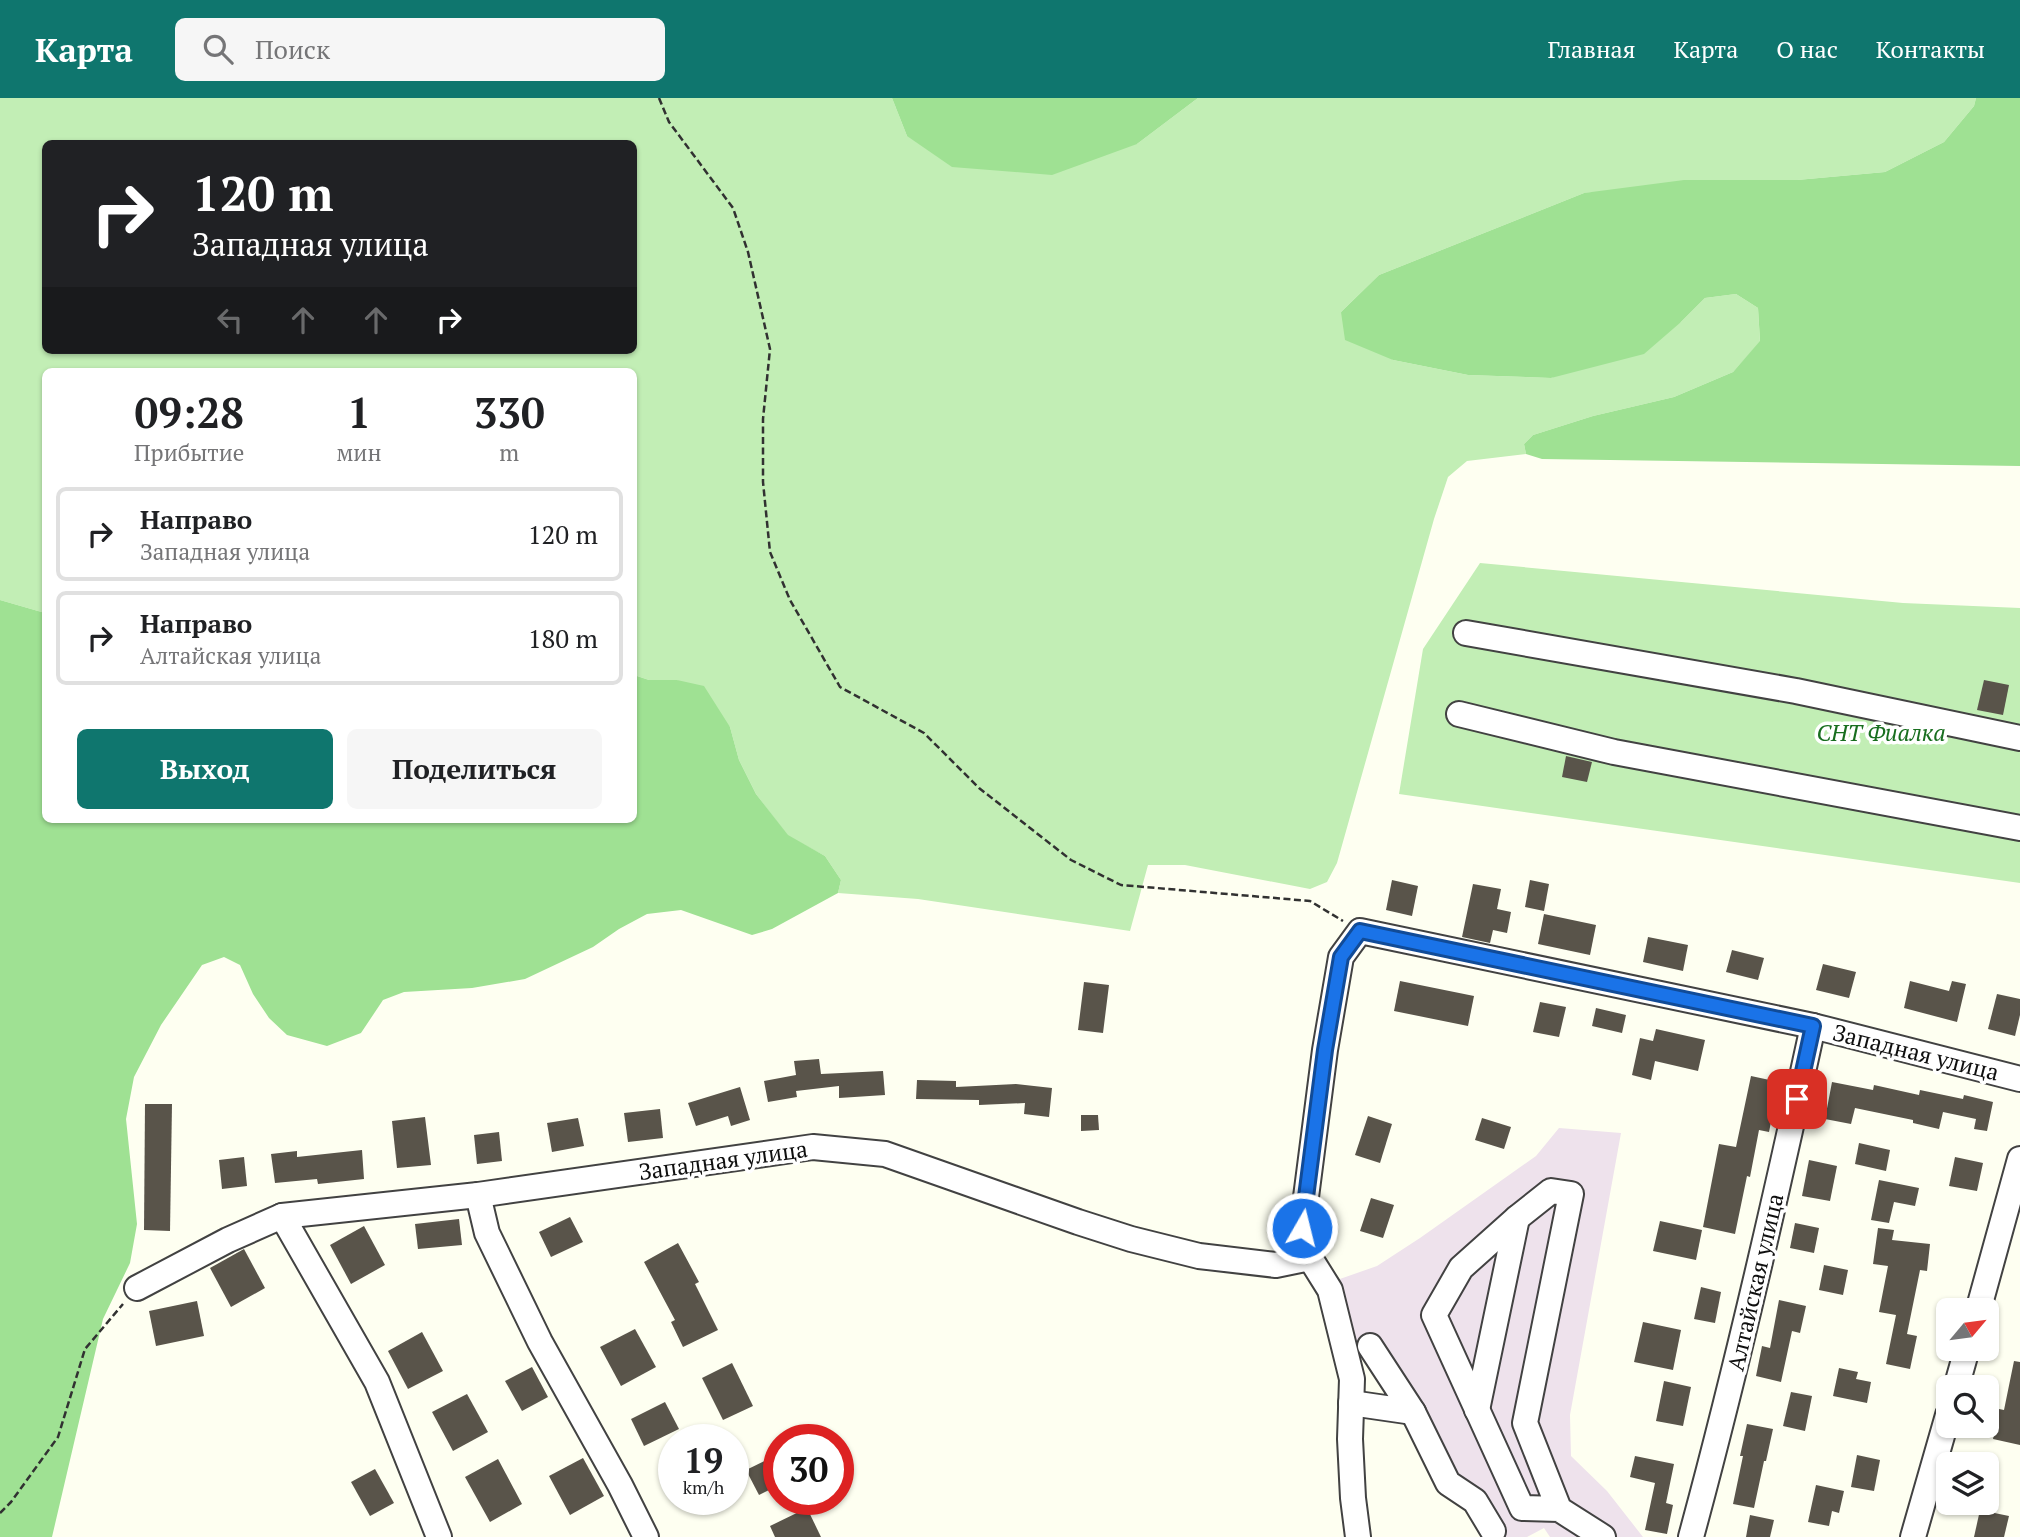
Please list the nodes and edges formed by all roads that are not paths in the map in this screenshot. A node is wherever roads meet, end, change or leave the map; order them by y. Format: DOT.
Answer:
graph roads {
  1 [pos="1466,633"];
  2 [pos="1459,714"];
  3 [pos="2020,738"];
  4 [pos="2020,828"];
  5 [pos="1813,1026"];
  6 [pos="2020,1079"];
  7 [pos="2020,1159"];
  8 [pos="478,1195"];
  9 [pos="282,1216"];
  10 [pos="1517,1218"];
  11 [pos="1302,1228"];
  12 [pos="1310,1258"];
  13 [pos="1284,1264"];
  14 [pos="1325,1283"];
  15 [pos="137,1288"];
  16 [pos="1982,1298"];
  17 [pos="1370,1346"];
  18 [pos="1351,1403"];
  19 [pos="1476,1410"];
  20 [pos="1413,1412"];
  21 [pos="1941,1438"];
  22 [pos="1559,1509"];
  23 [pos="1493,1531"];
  24 [pos="439,1537"];
  25 [pos="646,1537"];
  26 [pos="1358,1537"];
  27 [pos="1603,1537"];
  28 [pos="1691,1537"];
  29 [pos="1913,1537"];
  1 -- 3 [label="street"];
  2 -- 4 [label="street"];
  5 -- 6 [label="street, Западная улица"];
  5 -- 11 [label="street, Западная улица"];
  5 -- 28 [label="street, Алтайская улица"];
  7 -- 16 [label="street"];
  8 -- 9 [label="street, Западная улица"];
  8 -- 13 [label="street, Западная улица"];
  8 -- 25 [label="street"];
  9 -- 15 [label="street, Западная улица"];
  9 -- 24 [label="street"];
  10 -- 19 [label="street"];
  10 -- 19 [label="street"];
  10 -- 22 [label="street"];
  11 -- 12 [label="street"];
  11 -- 13 [label="street"];
  12 -- 13 [label="street, Западная улица"];
  12 -- 14 [label="street"];
  13 -- 14 [label="street"];
  14 -- 18 [label="street"];
  17 -- 20 [label="street"];
  18 -- 20 [label="street"];
  18 -- 26 [label="street"];
  19 -- 22 [label="street"];
  20 -- 23 [label="street"];
  21 -- 29 [label="street"];
  22 -- 27 [label="street"];
}
